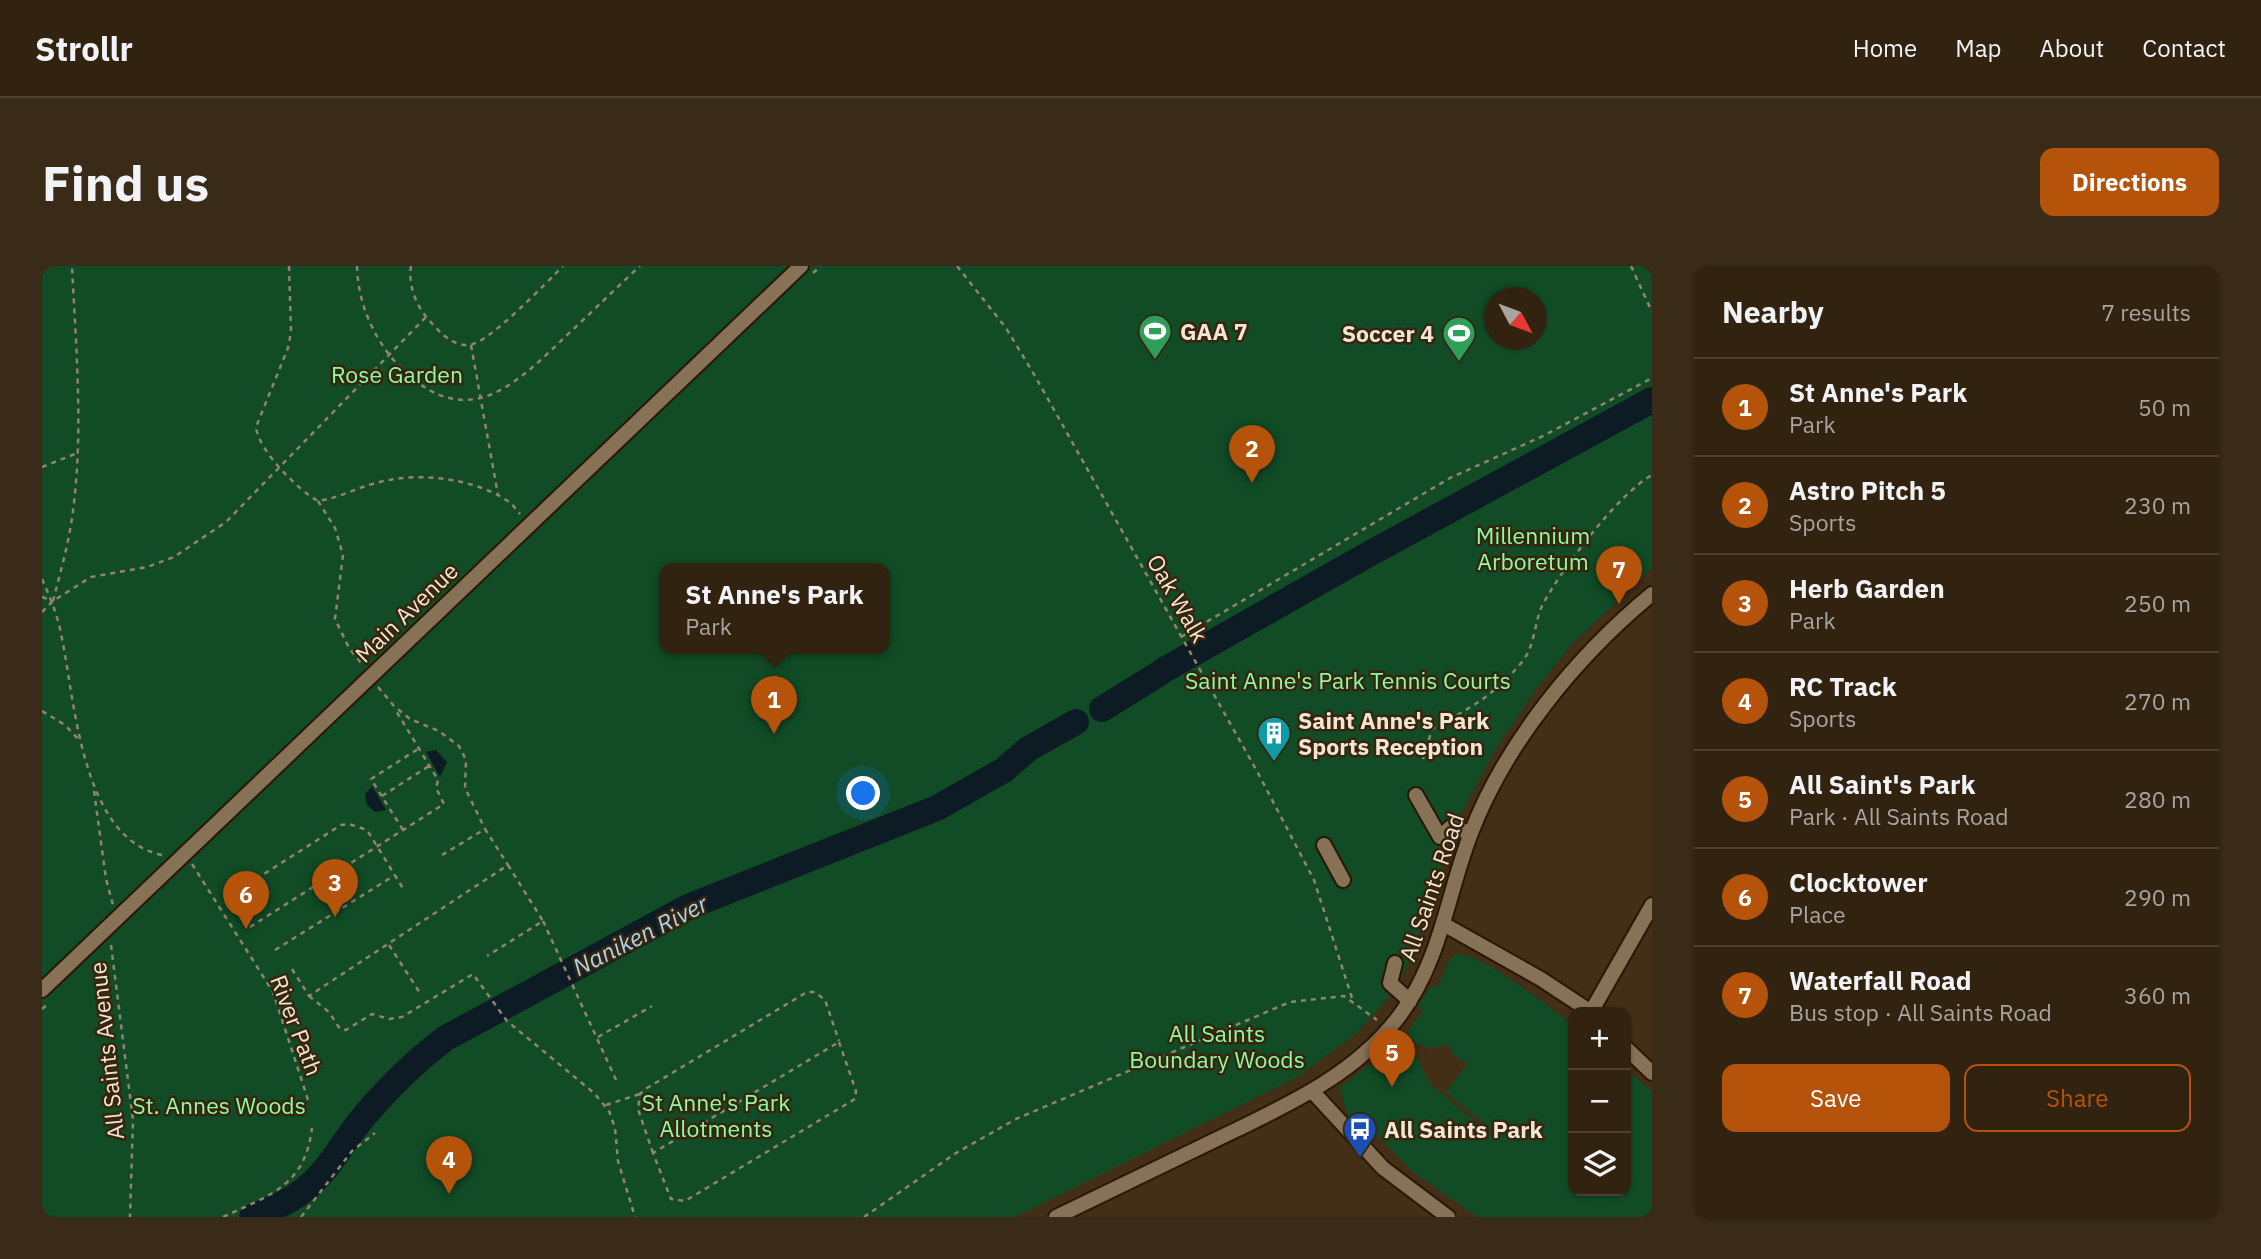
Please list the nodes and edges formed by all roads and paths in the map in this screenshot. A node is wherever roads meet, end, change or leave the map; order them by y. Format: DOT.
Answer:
graph roads {
  1 [pos="72,266"];
  2 [pos="289,266"];
  3 [pos="357,266"];
  4 [pos="411,266"];
  5 [pos="563,266"];
  6 [pos="640,266"];
  7 [pos="802,266"];
  8 [pos="957,266"];
  9 [pos="1631,266"];
  10 [pos="1652,312"];
  11 [pos="426,317"];
  12 [pos="471,345"];
  13 [pos="388,353"];
  14 [pos="1652,378"];
  15 [pos="482,398"];
  16 [pos="75,454"];
  17 [pos="42,467"];
  18 [pos="281,467"];
  19 [pos="1652,475"];
  20 [pos="498,495"];
  21 [pos="318,501"];
  22 [pos="529,526"];
  23 [pos="42,579"];
  24 [pos="1652,594"];
  25 [pos="42,597"];
  26 [pos="53,601"];
  27 [pos="42,612"];
  28 [pos="1181,637"];
  29 [pos="371,676"];
  30 [pos="394,706"];
  31 [pos="42,711"];
  32 [pos="81,742"];
  33 [pos="418,748"];
  34 [pos="1423,759"];
  35 [pos="429,766"];
  36 [pos="94,786"];
  37 [pos="1416,795"];
  38 [pos="382,797"];
  39 [pos="485,828"];
  40 [pos="403,830"];
  41 [pos="1471,833"];
  42 [pos="1324,845"];
  43 [pos="377,847"];
  44 [pos="184,855"];
  45 [pos="442,855"];
  46 [pos="508,865"];
  47 [pos="395,875"];
  48 [pos="256,879"];
  49 [pos="1343,880"];
  50 [pos="404,890"];
  51 [pos="1652,905"];
  52 [pos="542,920"];
  53 [pos="111,925"];
  54 [pos="1445,925"];
  55 [pos="250,927"];
  56 [pos="243,932"];
  57 [pos="239,934"];
  58 [pos="389,945"];
  59 [pos="275,950"];
  60 [pos="487,956"];
  61 [pos="1395,962"];
  62 [pos="292,970"];
  63 [pos="42,990"];
  64 [pos="420,993"];
  65 [pos="309,996"];
  66 [pos="1353,1001"];
  67 [pos="1410,1001"];
  68 [pos="652,1006"];
  69 [pos="1583,1007"];
  70 [pos="1594,1007"];
  71 [pos="1387,1029"];
  72 [pos="598,1037"];
  73 [pos="839,1042"];
  74 [pos="1631,1053"];
  75 [pos="1652,1073"];
  76 [pos="617,1082"];
  77 [pos="1313,1092"];
  78 [pos="640,1094"];
  79 [pos="309,1103"];
  80 [pos="606,1105"];
  81 [pos="312,1128"];
  82 [pos="375,1133"];
  83 [pos="653,1153"];
  84 [pos="1441,1215"];
  85 [pos="130,1217"];
  86 [pos="223,1217"];
  87 [pos="302,1217"];
  88 [pos="635,1217"];
  89 [pos="864,1217"];
  90 [pos="1056,1217"];
  1 -- 16 [label="path"];
  2 -- 18 [label="path"];
  3 -- 13 [label="path"];
  4 -- 11 [label="path"];
  5 -- 12 [label="path"];
  6 -- 15 [label="path"];
  7 -- 22 [label="street, Main Avenue"];
  8 -- 28 [label="path, Oak Walk"];
  9 -- 10 [label="path"];
  11 -- 12 [label="path"];
  11 -- 13 [label="path"];
  12 -- 15 [label="path"];
  13 -- 15 [label="path"];
  13 -- 18 [label="path"];
  14 -- 28 [label="path"];
  15 -- 20 [label="path"];
  16 -- 17 [label="path"];
  16 -- 26 [label="path"];
  18 -- 21 [label="path"];
  18 -- 26 [label="path"];
  19 -- 34 [label="path"];
  20 -- 21 [label="path"];
  20 -- 22 [label="path"];
  21 -- 29 [label="path"];
  22 -- 29 [label="street, Main Avenue"];
  23 -- 26 [label="path"];
  24 -- 41 [label="street, All Saints Road"];
  25 -- 26 [label="path"];
  26 -- 27 [label="path"];
  26 -- 32 [label="path"];
  28 -- 66 [label="path, Oak Walk"];
  29 -- 30 [label="path"];
  29 -- 44 [label="street, Main Avenue"];
  30 -- 33 [label="path"];
  30 -- 39 [label="path"];
  31 -- 32 [label="path"];
  32 -- 36 [label="path"];
  33 -- 35 [label="path"];
  33 -- 38 [label="path"];
  35 -- 38 [label="path"];
  35 -- 40 [label="path"];
  36 -- 44 [label="path"];
  36 -- 53 [label="path, All Saints Avenue"];
  37 -- 41 [label="street"];
  38 -- 40 [label="path"];
  39 -- 45 [label="path"];
  39 -- 46 [label="path"];
  40 -- 43 [label="path"];
  41 -- 54 [label="street, All Saints Road"];
  42 -- 49 [label="street"];
  43 -- 47 [label="path"];
  43 -- 48 [label="path"];
  43 -- 55 [label="path"];
  44 -- 53 [label="street, Main Avenue"];
  44 -- 57 [label="path, River Path"];
  46 -- 52 [label="path"];
  46 -- 58 [label="path"];
  47 -- 50 [label="path"];
  47 -- 59 [label="path"];
  51 -- 70 [label="street"];
  52 -- 60 [label="path"];
  52 -- 72 [label="path"];
  53 -- 63 [label="street, Main Avenue"];
  53 -- 85 [label="path, All Saints Avenue"];
  54 -- 67 [label="street, All Saints Road"];
  54 -- 69 [label="street"];
  56 -- 57 [label="path"];
  57 -- 79 [label="path, River Path"];
  58 -- 64 [label="path"];
  58 -- 65 [label="path"];
  61 -- 67 [label="street"];
  62 -- 65 [label="path"];
  65 -- 80 [label="path"];
  66 -- 71 [label="path"];
  66 -- 89 [label="path"];
  67 -- 71 [label="street, All Saints Road"];
  68 -- 72 [label="path"];
  71 -- 77 [label="street, All Saints Road"];
  72 -- 76 [label="path"];
  73 -- 78 [label="path"];
  73 -- 83 [label="path"];
  73 -- 83 [label="path"];
  74 -- 75 [label="street"];
  77 -- 84 [label="street"];
  77 -- 90 [label="street, All Saints Road"];
  78 -- 80 [label="path"];
  78 -- 83 [label="path"];
  80 -- 88 [label="path"];
  81 -- 86 [label="path"];
  82 -- 87 [label="path"];
}
